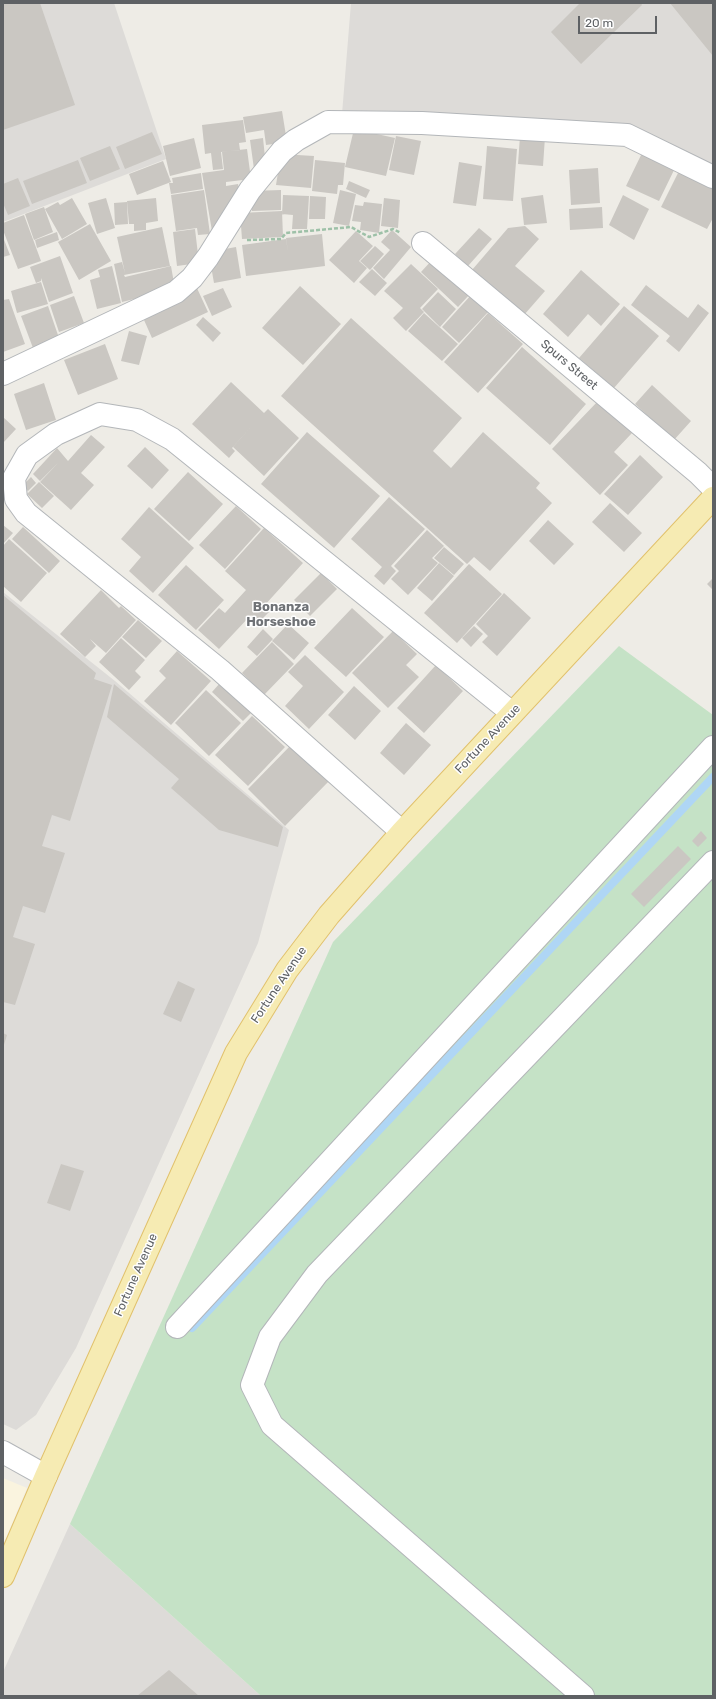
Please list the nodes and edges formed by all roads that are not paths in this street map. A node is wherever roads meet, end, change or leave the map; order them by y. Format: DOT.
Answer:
graph roads {
  1 [pos="713,177"];
  2 [pos="423,242"];
  3 [pos="3,374"];
  4 [pos="713,488"];
  5 [pos="713,498"];
  6 [pos="512,713"];
  7 [pos="713,746"];
  8 [pos="402,832"];
  9 [pos="713,862"];
  10 [pos="177,1327"];
  11 [pos="3,1452"];
  12 [pos="46,1476"];
  13 [pos="3,1576"];
  14 [pos="583,1696"];
  1 -- 3 [label="street"];
  2 -- 4 [label="street, Spurs Street"];
  5 -- 6 [label="main road, Fortune Avenue"];
  6 -- 8 [label="main road, Fortune Avenue"];
  6 -- 8 [label="street"];
  7 -- 10 [label="street"];
  8 -- 12 [label="main road, Fortune Avenue"];
  9 -- 14 [label="street"];
  11 -- 12 [label="street"];
  12 -- 13 [label="main road, Fortune Avenue"];
}
